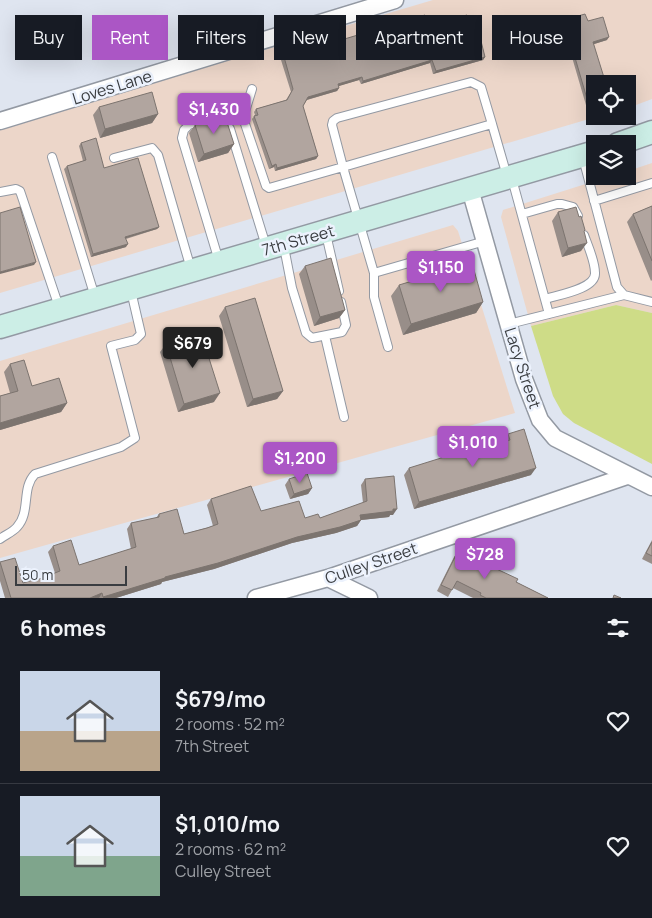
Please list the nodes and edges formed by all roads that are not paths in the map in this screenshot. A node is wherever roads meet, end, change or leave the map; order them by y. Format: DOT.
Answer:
graph roads {
  1 [pos="395,0"];
  2 [pos="252,89"];
  3 [pos="0,121"];
  4 [pos="492,124"];
  5 [pos="652,132"];
  6 [pos="636,138"];
  7 [pos="586,155"];
  8 [pos="52,157"];
  9 [pos="114,158"];
  10 [pos="343,167"];
  11 [pos="509,178"];
  12 [pos="652,183"];
  13 [pos="592,185"];
  14 [pos="470,189"];
  15 [pos="0,192"];
  16 [pos="594,201"];
  17 [pos="522,214"];
  18 [pos="359,222"];
  19 [pos="326,232"];
  20 [pos="485,241"];
  21 [pos="275,246"];
  22 [pos="220,263"];
  23 [pos="191,271"];
  24 [pos="374,274"];
  25 [pos="130,289"];
  26 [pos="624,295"];
  27 [pos="95,299"];
  28 [pos="545,299"];
  29 [pos="652,302"];
  30 [pos="60,309"];
  31 [pos="549,314"];
  32 [pos="508,324"];
  33 [pos="0,327"];
  34 [pos="325,336"];
  35 [pos="388,347"];
  36 [pos="344,417"];
  37 [pos="627,476"];
  38 [pos="652,487"];
  39 [pos="0,539"];
  40 [pos="328,578"];
  41 [pos="256,598"];
  42 [pos="369,598"];
  1 -- 3 [label="street, Loves Lane"];
  2 -- 10 [label="lane"];
  4 -- 10 [label="lane"];
  4 -- 10 [label="lane"];
  4 -- 11 [label="lane"];
  5 -- 6 [label="main road"];
  7 -- 11 [label="main road, 7th Street"];
  8 -- 27 [label="lane"];
  9 -- 23 [label="lane"];
  10 -- 18 [label="lane"];
  11 -- 14 [label="main road, 7th Street"];
  11 -- 17 [label="lane"];
  12 -- 16 [label="lane"];
  13 -- 16 [label="lane"];
  14 -- 18 [label="main road, 7th Street"];
  14 -- 20 [label="street, Lacy Street"];
  15 -- 30 [label="lane"];
  16 -- 26 [label="lane"];
  17 -- 28 [label="lane"];
  17 -- 28 [label="lane"];
  18 -- 19 [label="main road, 7th Street"];
  18 -- 24 [label="lane"];
  19 -- 21 [label="main road, 7th Street"];
  19 -- 34 [label="lane"];
  20 -- 24 [label="lane"];
  20 -- 32 [label="street, Lacy Street"];
  21 -- 22 [label="main road, 7th Street"];
  21 -- 22 [label="lane"];
  21 -- 34 [label="lane"];
  22 -- 23 [label="main road, 7th Street"];
  23 -- 25 [label="main road, 7th Street"];
  24 -- 35 [label="lane"];
  25 -- 27 [label="main road, 7th Street"];
  25 -- 39 [label="lane"];
  26 -- 29 [label="lane"];
  26 -- 31 [label="lane"];
  27 -- 30 [label="main road, 7th Street"];
  28 -- 31 [label="lane"];
  30 -- 33 [label="main road, 7th Street"];
  31 -- 32 [label="lane"];
  32 -- 37 [label="street, Lacy Street"];
  34 -- 36 [label="lane"];
  37 -- 38 [label="street, Lacy Street"];
  37 -- 40 [label="street, Culley Street"];
  40 -- 41 [label="street, Culley Street"];
  40 -- 42 [label="street"];
}
